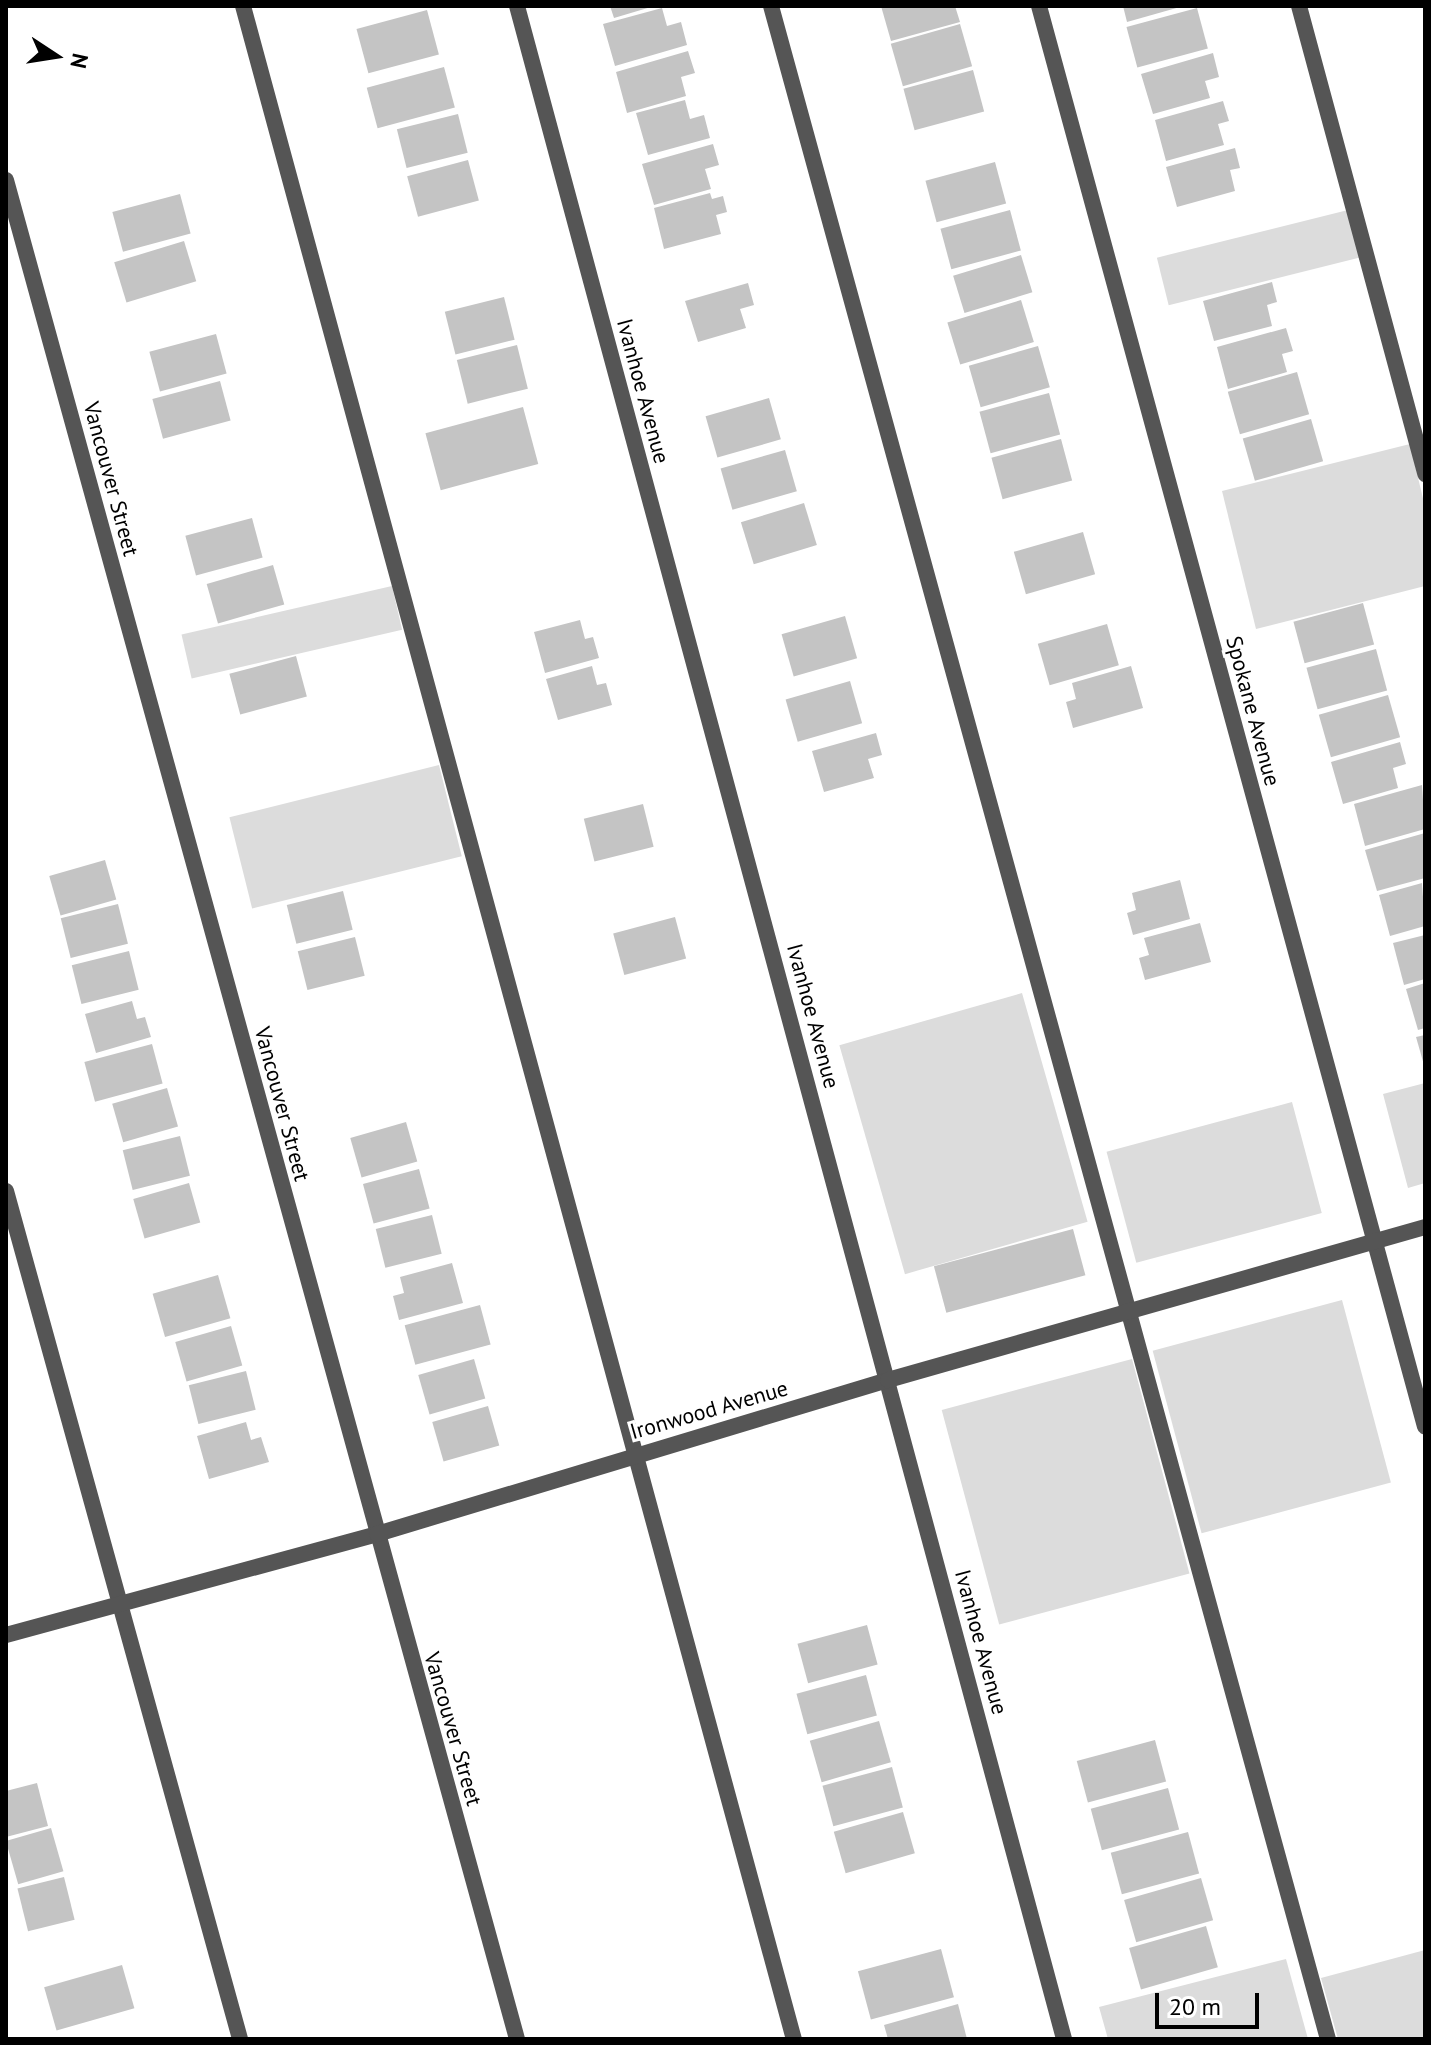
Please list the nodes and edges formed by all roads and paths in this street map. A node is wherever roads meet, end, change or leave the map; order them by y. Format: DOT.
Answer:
graph roads {
  1 [pos="243,6"];
  2 [pos="517,6"];
  3 [pos="771,6"];
  4 [pos="1039,6"];
  5 [pos="1299,6"];
  6 [pos="6,180"];
  7 [pos="1425,474"];
  8 [pos="6,1191"];
  9 [pos="1425,1227"];
  10 [pos="1374,1240"];
  11 [pos="1126,1311"];
  12 [pos="888,1380"];
  13 [pos="1425,1427"];
  14 [pos="638,1454"];
  15 [pos="377,1534"];
  16 [pos="120,1604"];
  17 [pos="6,1635"];
  18 [pos="240,2039"];
  19 [pos="517,2039"];
  20 [pos="794,2039"];
  21 [pos="1064,2039"];
  22 [pos="1328,2039"];
  1 -- 14 [label="street"];
  2 -- 12 [label="street, Ivanhoe Avenue"];
  3 -- 11 [label="street"];
  4 -- 10 [label="street, Spokane Avenue"];
  5 -- 7 [label="street"];
  6 -- 15 [label="street, Vancouver Street"];
  8 -- 16 [label="street"];
  9 -- 10 [label="street, Ironwood Avenue"];
  10 -- 11 [label="street, Ironwood Avenue"];
  10 -- 13 [label="street, Spokane Avenue"];
  11 -- 12 [label="street, Ironwood Avenue"];
  11 -- 22 [label="street"];
  12 -- 14 [label="street, Ironwood Avenue"];
  12 -- 21 [label="street, Ivanhoe Avenue"];
  14 -- 15 [label="street, Ironwood Avenue"];
  14 -- 20 [label="street"];
  15 -- 16 [label="street, Ironwood Avenue"];
  15 -- 19 [label="street, Vancouver Street"];
  16 -- 17 [label="street, Ironwood Avenue"];
  16 -- 18 [label="street"];
}
